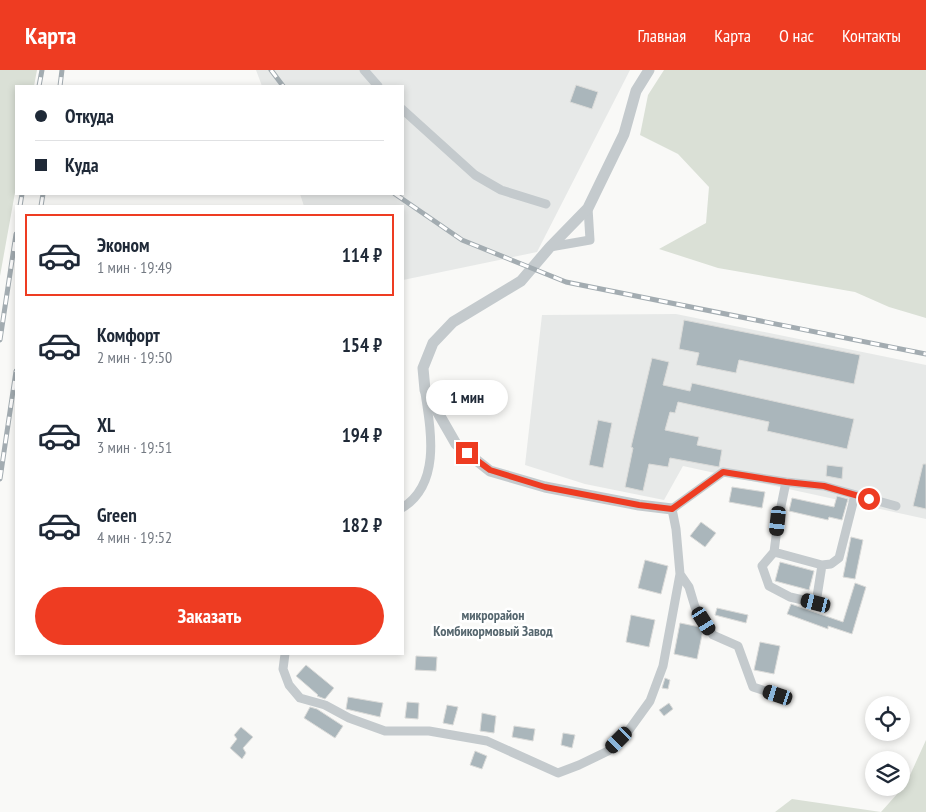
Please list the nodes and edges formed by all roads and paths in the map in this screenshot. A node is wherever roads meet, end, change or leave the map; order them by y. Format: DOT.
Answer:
graph roads {
  1 [pos="364,70"];
  2 [pos="649,70"];
  3 [pos="377,85"];
  4 [pos="404,111"];
  5 [pos="546,204"];
  6 [pos="588,208"];
  7 [pos="550,247"];
  8 [pos="425,390"];
  9 [pos="786,482"];
  10 [pos="855,495"];
  11 [pos="896,506"];
  12 [pos="404,507"];
  13 [pos="672,509"];
  14 [pos="774,552"];
  15 [pos="822,565"];
  16 [pos="680,574"];
  17 [pos="285,655"];
  18 [pos="778,695"];
  1 -- 3 [label="street"];
  2 -- 6 [label="street"];
  4 -- 5 [label="street"];
  6 -- 7 [label="street"];
  6 -- 7 [label="street"];
  7 -- 8 [label="street"];
  8 -- 12 [label="street"];
  8 -- 13 [label="street"];
  9 -- 10 [label="street"];
  9 -- 13 [label="street"];
  9 -- 14 [label="street"];
  10 -- 11 [label="street"];
  10 -- 15 [label="street"];
  13 -- 16 [label="street"];
  14 -- 15 [label="street"];
  14 -- 15 [label="street"];
  16 -- 17 [label="street"];
  16 -- 18 [label="street"];
}
